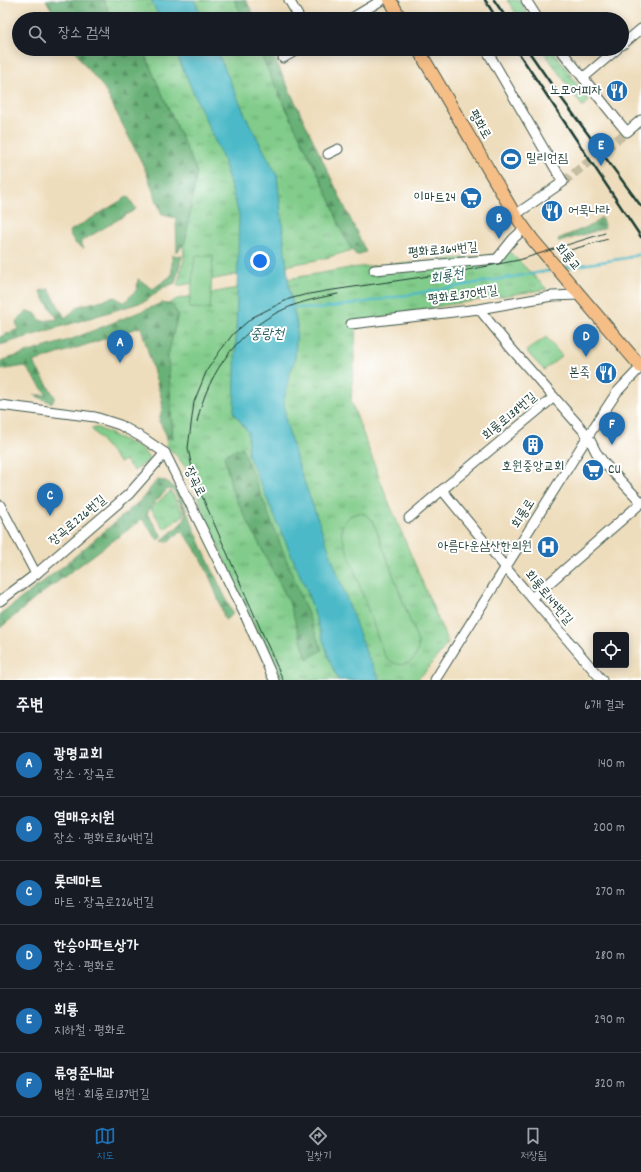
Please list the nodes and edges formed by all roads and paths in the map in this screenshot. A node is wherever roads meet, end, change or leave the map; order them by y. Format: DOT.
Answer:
graph roads {
  1 [pos="289,0"];
  2 [pos="382,0"];
  3 [pos="390,0"];
  4 [pos="526,0"];
  5 [pos="296,12"];
  6 [pos="362,12"];
  7 [pos="397,12"];
  8 [pos="534,12"];
  9 [pos="641,28"];
  10 [pos="629,39"];
  11 [pos="287,56"];
  12 [pos="422,56"];
  13 [pos="490,56"];
  14 [pos="566,56"];
  15 [pos="609,56"];
  16 [pos="283,58"];
  17 [pos="583,78"];
  18 [pos="641,120"];
  19 [pos="338,149"];
  20 [pos="328,154"];
  21 [pos="515,215"];
  22 [pos="525,228"];
  23 [pos="533,240"];
  24 [pos="374,270"];
  25 [pos="579,295"];
  26 [pos="479,309"];
  27 [pos="351,324"];
  28 [pos="641,367"];
  29 [pos="554,397"];
  30 [pos="0,405"];
  31 [pos="588,436"];
  32 [pos="165,453"];
  33 [pos="442,490"];
  34 [pos="641,503"];
  35 [pos="0,505"];
  36 [pos="409,518"];
  37 [pos="506,568"];
  38 [pos="36,574"];
  39 [pos="532,598"];
  40 [pos="0,601"];
  41 [pos="274,680"];
  42 [pos="436,680"];
  43 [pos="602,680"];
  1 -- 5 [label="street"];
  2 -- 6 [label="street"];
  3 -- 7 [label="main road"];
  4 -- 8 [label="street"];
  9 -- 10 [label="street"];
  11 -- 16 [label="street"];
  12 -- 21 [label="main road, 평화로"];
  13 -- 21 [label="street"];
  14 -- 17 [label="street"];
  15 -- 17 [label="street"];
  17 -- 18 [label="street"];
  19 -- 20 [label="street"];
  21 -- 22 [label="main road, 평화로"];
  22 -- 23 [label="main road, 평화로"];
  22 -- 24 [label="street, 평화로364번길"];
  23 -- 25 [label="main road, 회룡교"];
  25 -- 26 [label="street, 평화로370번길"];
  25 -- 28 [label="main road"];
  26 -- 27 [label="street, 평화로370번길"];
  26 -- 29 [label="street"];
  28 -- 31 [label="street, 회룡로"];
  29 -- 31 [label="street, 회룡로138번길"];
  29 -- 33 [label="street, 회룡로138번길"];
  30 -- 32 [label="street, 장곡로"];
  31 -- 34 [label="street, 회룡로138번길"];
  31 -- 37 [label="street, 회룡로"];
  32 -- 38 [label="street, 장곡로226번길"];
  32 -- 41 [label="street, 장곡로"];
  33 -- 36 [label="street, 회룡로138번길"];
  33 -- 37 [label="street"];
  34 -- 39 [label="street"];
  35 -- 38 [label="street"];
  37 -- 39 [label="street, 회룡로149번길"];
  37 -- 42 [label="street, 회룡로"];
  38 -- 40 [label="street, 장곡로226번길"];
  39 -- 43 [label="street, 회룡로149번길"];
}
